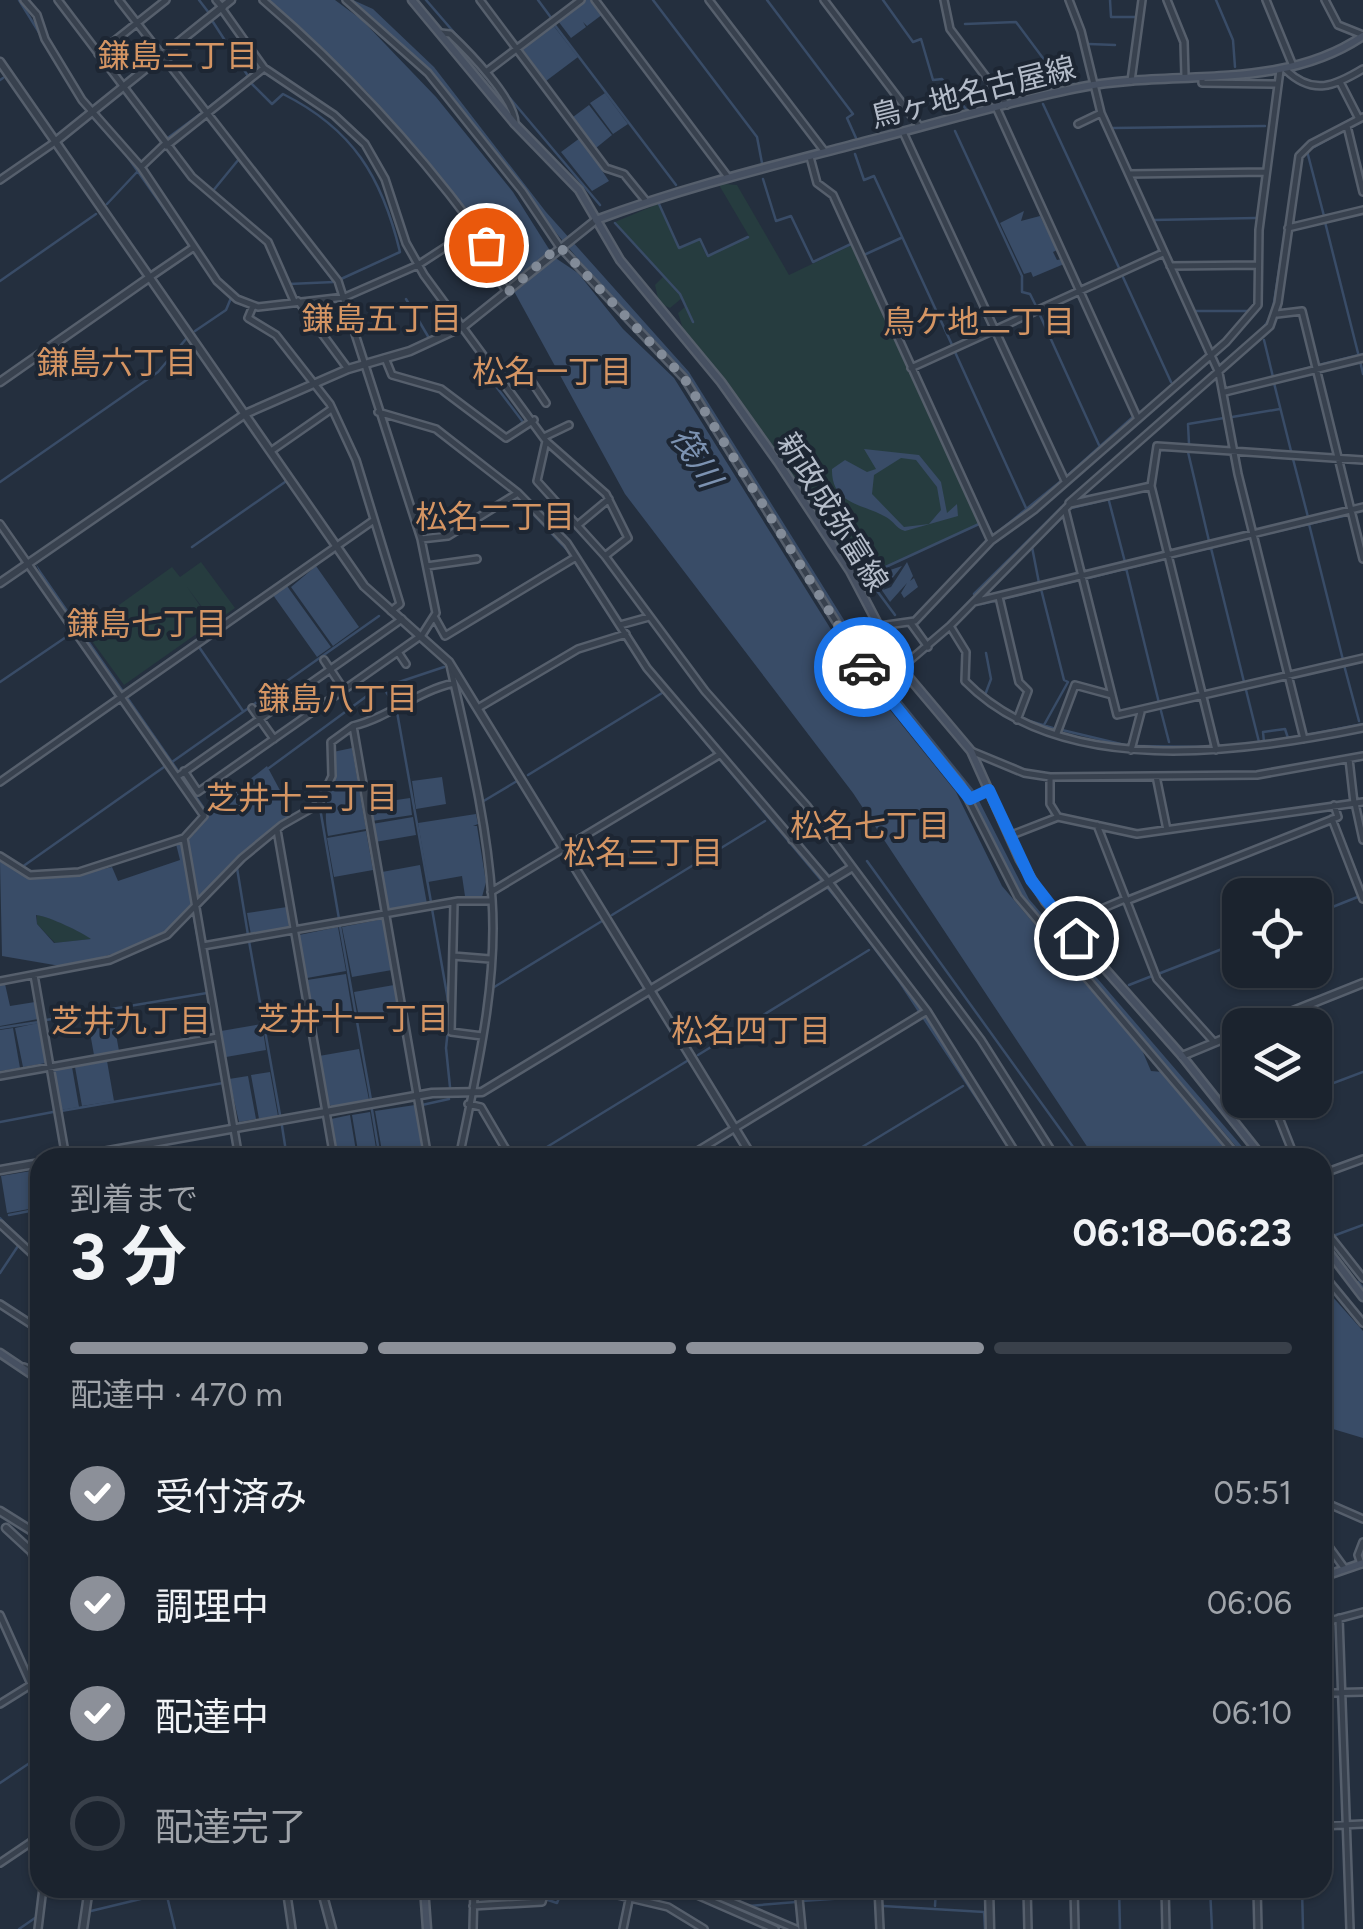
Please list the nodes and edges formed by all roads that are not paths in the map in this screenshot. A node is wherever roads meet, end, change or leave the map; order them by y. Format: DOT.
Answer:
graph roads {
  1 [pos="24,0"];
  2 [pos="58,0"];
  3 [pos="119,0"];
  4 [pos="166,0"];
  5 [pos="216,0"];
  6 [pos="231,0"];
  7 [pos="263,0"];
  8 [pos="346,0"];
  9 [pos="412,0"];
  10 [pos="480,0"];
  11 [pos="581,0"];
  12 [pos="594,0"];
  13 [pos="709,0"];
  14 [pos="824,0"];
  15 [pos="944,0"];
  16 [pos="1068,0"];
  17 [pos="1142,0"];
  18 [pos="1168,0"];
  19 [pos="1266,0"];
  20 [pos="1325,0"];
  21 [pos="222,9"];
  22 [pos="137,23"];
  23 [pos="440,33"];
  24 [pos="1363,35"];
  25 [pos="518,49"];
  26 [pos="98,54"];
  27 [pos="164,56"];
  28 [pos="0,62"];
  29 [pos="264,68"];
  30 [pos="1363,69"];
  31 [pos="486,72"];
  32 [pos="1284,75"];
  33 [pos="1185,76"];
  34 [pos="1202,78"];
  35 [pos="1131,80"];
  36 [pos="1340,82"];
  37 [pos="1093,85"];
  38 [pos="123,88"];
  39 [pos="1007,104"];
  40 [pos="996,107"];
  41 [pos="93,112"];
  42 [pos="208,112"];
  43 [pos="1101,113"];
  44 [pos="1361,118"];
  45 [pos="516,124"];
  46 [pos="1078,124"];
  47 [pos="1347,126"];
  48 [pos="920,128"];
  49 [pos="904,135"];
  50 [pos="56,142"];
  51 [pos="165,145"];
  52 [pos="825,152"];
  53 [pos="811,160"];
  54 [pos="141,167"];
  55 [pos="1266,172"];
  56 [pos="1129,174"];
  57 [pos="728,178"];
  58 [pos="0,180"];
  59 [pos="1363,192"];
  60 [pos="646,201"];
  61 [pos="1363,210"];
  62 [pos="596,220"];
  63 [pos="475,228"];
  64 [pos="1288,228"];
  65 [pos="564,243"];
  66 [pos="194,246"];
  67 [pos="1164,252"];
  68 [pos="418,265"];
  69 [pos="1257,265"];
  70 [pos="1170,266"];
  71 [pos="150,277"];
  72 [pos="509,292"];
  73 [pos="1080,292"];
  74 [pos="346,297"];
  75 [pos="296,301"];
  76 [pos="254,306"];
  77 [pos="1276,314"];
  78 [pos="464,326"];
  79 [pos="996,330"];
  80 [pos="1210,355"];
  81 [pos="385,358"];
  82 [pos="1363,358"];
  83 [pos="364,364"];
  84 [pos="911,368"];
  85 [pos="348,369"];
  86 [pos="1316,369"];
  87 [pos="1219,373"];
  88 [pos="502,376"];
  89 [pos="0,382"];
  90 [pos="312,384"];
  91 [pos="1225,392"];
  92 [pos="546,403"];
  93 [pos="332,409"];
  94 [pos="378,412"];
  95 [pos="245,414"];
  96 [pos="1137,416"];
  97 [pos="534,420"];
  98 [pos="568,425"];
  99 [pos="545,439"];
  100 [pos="1234,449"];
  101 [pos="271,451"];
  102 [pos="1338,458"];
  103 [pos="1363,460"];
  104 [pos="1064,482"];
  105 [pos="1150,486"];
  106 [pos="1056,489"];
  107 [pos="518,494"];
  108 [pos="609,499"];
  109 [pos="1068,505"];
  110 [pos="1363,507"];
  111 [pos="1351,510"];
  112 [pos="374,520"];
  113 [pos="0,524"];
  114 [pos="579,524"];
  115 [pos="1253,534"];
  116 [pos="421,539"];
  117 [pos="991,541"];
  118 [pos="337,546"];
  119 [pos="1168,555"];
  120 [pos="605,556"];
  121 [pos="574,558"];
  122 [pos="477,559"];
  123 [pos="1363,559"];
  124 [pos="28,563"];
  125 [pos="426,566"];
  126 [pos="1083,575"];
  127 [pos="0,583"];
  128 [pos="998,596"];
  129 [pos="974,602"];
  130 [pos="391,611"];
  131 [pos="649,617"];
  132 [pos="435,618"];
  133 [pos="402,619"];
  134 [pos="910,621"];
  135 [pos="620,625"];
  136 [pos="950,626"];
  137 [pos="877,628"];
  138 [pos="422,634"];
  139 [pos="624,636"];
  140 [pos="928,647"];
  141 [pos="398,652"];
  142 [pos="1363,658"];
  143 [pos="324,660"];
  144 [pos="449,662"];
  145 [pos="406,664"];
  146 [pos="901,668"];
  147 [pos="330,669"];
  148 [pos="1288,676"];
  149 [pos="454,682"];
  150 [pos="344,690"];
  151 [pos="1112,695"];
  152 [pos="124,696"];
  153 [pos="1202,697"];
  154 [pos="252,708"];
  155 [pos="478,708"];
  156 [pos="1141,712"];
  157 [pos="260,718"];
  158 [pos="1017,720"];
  159 [pos="353,726"];
  160 [pos="1363,728"];
  161 [pos="1057,733"];
  162 [pos="274,739"];
  163 [pos="1304,739"];
  164 [pos="971,750"];
  165 [pos="1131,750"];
  166 [pos="1216,750"];
  167 [pos="717,756"];
  168 [pos="1363,756"];
  169 [pos="1349,760"];
  170 [pos="181,774"];
  171 [pos="1156,776"];
  172 [pos="1050,777"];
  173 [pos="0,782"];
  174 [pos="989,790"];
  175 [pos="973,797"];
  176 [pos="1357,802"];
  177 [pos="1334,806"];
  178 [pos="1058,816"];
  179 [pos="1332,820"];
  180 [pos="1097,824"];
  181 [pos="818,826"];
  182 [pos="277,830"];
  183 [pos="1167,830"];
  184 [pos="1009,836"];
  185 [pos="185,839"];
  186 [pos="792,840"];
  187 [pos="1363,840"];
  188 [pos="564,848"];
  189 [pos="0,856"];
  190 [pos="851,868"];
  191 [pos="826,884"];
  192 [pos="491,892"];
  193 [pos="1363,899"];
  194 [pos="492,900"];
  195 [pos="1126,900"];
  196 [pos="454,902"];
  197 [pos="196,909"];
  198 [pos="386,915"];
  199 [pos="1071,918"];
  200 [pos="294,930"];
  201 [pos="203,946"];
  202 [pos="453,956"];
  203 [pos="491,959"];
  204 [pos="34,975"];
  205 [pos="0,982"];
  206 [pos="1363,984"];
  207 [pos="649,991"];
  208 [pos="1302,1008"];
  209 [pos="925,1013"];
  210 [pos="482,1036"];
  211 [pos="218,1038"];
  212 [pos="1222,1039"];
  213 [pos="1214,1042"];
  214 [pos="1182,1056"];
  215 [pos="50,1067"];
  216 [pos="0,1076"];
  217 [pos="470,1093"];
  218 [pos="418,1097"];
  219 [pos="468,1104"];
  220 [pos="326,1113"];
  221 [pos="1279,1118"];
  222 [pos="734,1128"];
  223 [pos="234,1129"];
  224 [pos="66,1148"];
  225 [pos="125,1148"];
  226 [pos="238,1148"];
  227 [pos="332,1148"];
  228 [pos="426,1148"];
  229 [pos="461,1148"];
  230 [pos="505,1148"];
  231 [pos="702,1148"];
  232 [pos="746,1148"];
  233 [pos="1006,1148"];
  234 [pos="1050,1148"];
  235 [pos="1232,1148"];
  236 [pos="1255,1148"];
  237 [pos="1290,1148"];
  238 [pos="1363,1158"];
  239 [pos="30,1164"];
  240 [pos="0,1170"];
  241 [pos="1332,1170"];
  242 [pos="0,1224"];
  243 [pos="1332,1239"];
  244 [pos="30,1252"];
  245 [pos="1332,1257"];
  246 [pos="1363,1278"];
  247 [pos="1332,1286"];
  248 [pos="1363,1298"];
  249 [pos="0,1304"];
  250 [pos="1363,1322"];
  251 [pos="30,1324"];
  252 [pos="0,1353"];
  253 [pos="30,1372"];
  254 [pos="1332,1507"];
  255 [pos="0,1510"];
  256 [pos="9,1516"];
  257 [pos="1363,1520"];
  258 [pos="30,1530"];
  259 [pos="3,1531"];
  260 [pos="1363,1542"];
  261 [pos="30,1551"];
  262 [pos="1332,1556"];
  263 [pos="1362,1564"];
  264 [pos="1345,1569"];
  265 [pos="1332,1574"];
  266 [pos="1360,1612"];
  267 [pos="0,1615"];
  268 [pos="1340,1620"];
  269 [pos="1332,1622"];
  270 [pos="29,1685"];
  271 [pos="1332,1692"];
  272 [pos="1342,1692"];
  273 [pos="1363,1692"];
  274 [pos="0,1704"];
  275 [pos="1363,1824"];
  276 [pos="1346,1825"];
  277 [pos="1332,1826"];
  278 [pos="30,1843"];
  279 [pos="0,1863"];
  280 [pos="42,1898"];
  281 [pos="88,1898"];
  282 [pos="287,1898"];
  283 [pos="324,1898"];
  284 [pos="425,1898"];
  285 [pos="473,1898"];
  286 [pos="543,1898"];
  287 [pos="622,1898"];
  288 [pos="704,1898"];
  289 [pos="724,1898"];
  290 [pos="798,1898"];
  291 [pos="878,1898"];
  292 [pos="989,1898"];
  293 [pos="1028,1898"];
  294 [pos="1074,1898"];
  295 [pos="1165,1898"];
  296 [pos="1256,1898"];
  297 [pos="629,1900"];
  298 [pos="473,1906"];
  299 [pos="290,1928"];
  300 [pos="38,1929"];
  301 [pos="83,1929"];
  302 [pos="332,1929"];
  303 [pos="427,1929"];
  304 [pos="473,1929"];
  305 [pos="623,1929"];
  306 [pos="704,1929"];
  307 [pos="775,1929"];
  308 [pos="799,1929"];
  309 [pos="880,1929"];
  310 [pos="990,1929"];
  311 [pos="1028,1929"];
  312 [pos="1076,1929"];
  313 [pos="1166,1929"];
  314 [pos="1258,1929"];
  315 [pos="1350,1929"];
  1 -- 41 [label="street"];
  2 -- 26 [label="street"];
  3 -- 22 [label="street"];
  4 -- 22 [label="street"];
  5 -- 21 [label="street"];
  6 -- 21 [label="street"];
  7 -- 63 [label="street"];
  8 -- 65 [label="street"];
  9 -- 23 [label="main road, 新政成弥富線"];
  10 -- 25 [label="street"];
  11 -- 25 [label="street"];
  12 -- 57 [label="street"];
  13 -- 52 [label="street"];
  14 -- 48 [label="street"];
  15 -- 39 [label="street"];
  16 -- 37 [label="street"];
  17 -- 35 [label="street"];
  18 -- 33 [label="street"];
  19 -- 32 [label="street"];
  20 -- 24 [label="street"];
  21 -- 27 [label="street"];
  21 -- 29 [label="street"];
  22 -- 26 [label="street"];
  22 -- 27 [label="street"];
  23 -- 31 [label="street"];
  23 -- 45 [label="main road, 新政成弥富線"];
  24 -- 32 [label="main road, 鳥ヶ地名古屋線"];
  25 -- 31 [label="street"];
  25 -- 60 [label="street"];
  26 -- 38 [label="street"];
  27 -- 38 [label="street"];
  27 -- 42 [label="street"];
  28 -- 50 [label="street"];
  29 -- 42 [label="street"];
  29 -- 68 [label="street"];
  30 -- 36 [label="street"];
  31 -- 45 [label="street"];
  32 -- 34 [label="main road, 鳥ヶ地名古屋線"];
  32 -- 34 [label="street"];
  32 -- 36 [label="street"];
  32 -- 55 [label="street"];
  33 -- 34 [label="main road, 鳥ヶ地名古屋線"];
  33 -- 35 [label="main road, 鳥ヶ地名古屋線"];
  35 -- 37 [label="main road, 鳥ヶ地名古屋線"];
  36 -- 44 [label="street"];
  37 -- 39 [label="main road, 鳥ヶ地名古屋線"];
  37 -- 43 [label="street"];
  38 -- 41 [label="street"];
  38 -- 51 [label="street"];
  39 -- 40 [label="main road, 鳥ヶ地名古屋線"];
  40 -- 48 [label="main road, 鳥ヶ地名古屋線"];
  40 -- 73 [label="street"];
  41 -- 50 [label="street"];
  41 -- 54 [label="street"];
  42 -- 51 [label="street"];
  42 -- 74 [label="street"];
  43 -- 46 [label="street"];
  43 -- 56 [label="street"];
  44 -- 47 [label="street"];
  45 -- 62 [label="main road, 新政成弥富線"];
  47 -- 59 [label="street"];
  47 -- 64 [label="street"];
  48 -- 49 [label="main road, 鳥ヶ地名古屋線"];
  49 -- 52 [label="main road, 鳥ヶ地名古屋線"];
  49 -- 79 [label="street"];
  50 -- 58 [label="street"];
  50 -- 71 [label="street"];
  51 -- 54 [label="street"];
  51 -- 75 [label="street"];
  52 -- 53 [label="main road, 鳥ヶ地名古屋線"];
  53 -- 57 [label="main road, 鳥ヶ地名古屋線"];
  53 -- 84 [label="street"];
  54 -- 66 [label="street"];
  55 -- 56 [label="street"];
  55 -- 69 [label="street"];
  56 -- 67 [label="street"];
  57 -- 60 [label="main road, 鳥ヶ地名古屋線"];
  60 -- 62 [label="main road, 鳥ヶ地名古屋線"];
  61 -- 64 [label="street"];
  62 -- 65 [label="street"];
  62 -- 137 [label="main road, 新政成弥富線"];
  63 -- 68 [label="street"];
  63 -- 72 [label="street"];
  64 -- 77 [label="street"];
  65 -- 72 [label="street"];
  65 -- 175 [label="street"];
  66 -- 71 [label="street"];
  66 -- 76 [label="street"];
  67 -- 70 [label="street"];
  67 -- 73 [label="street"];
  68 -- 74 [label="street"];
  68 -- 78 [label="street"];
  69 -- 70 [label="street"];
  69 -- 80 [label="street"];
  70 -- 80 [label="street"];
  71 -- 89 [label="street"];
  71 -- 95 [label="street"];
  72 -- 78 [label="street"];
  73 -- 79 [label="street"];
  73 -- 96 [label="street"];
  74 -- 75 [label="street"];
  74 -- 83 [label="street"];
  75 -- 76 [label="street"];
  75 -- 85 [label="street"];
  76 -- 90 [label="street"];
  77 -- 86 [label="street"];
  77 -- 87 [label="street"];
  78 -- 81 [label="street"];
  78 -- 88 [label="street"];
  79 -- 84 [label="street"];
  79 -- 104 [label="street"];
  80 -- 87 [label="street"];
  80 -- 96 [label="street"];
  81 -- 83 [label="street"];
  81 -- 97 [label="street"];
  82 -- 86 [label="street"];
  83 -- 85 [label="street"];
  83 -- 94 [label="street"];
  84 -- 117 [label="street"];
  85 -- 90 [label="street"];
  86 -- 91 [label="street"];
  86 -- 102 [label="street"];
  87 -- 91 [label="street"];
  87 -- 109 [label="street"];
  88 -- 92 [label="street"];
  88 -- 97 [label="street"];
  90 -- 93 [label="street"];
  90 -- 95 [label="street"];
  91 -- 100 [label="street"];
  93 -- 101 [label="street"];
  93 -- 112 [label="street"];
  94 -- 107 [label="street"];
  94 -- 116 [label="street"];
  95 -- 101 [label="street"];
  95 -- 124 [label="street"];
  96 -- 104 [label="street"];
  97 -- 99 [label="street"];
  98 -- 99 [label="street"];
  99 -- 108 [label="street"];
  99 -- 114 [label="street"];
  100 -- 102 [label="street"];
  100 -- 105 [label="street"];
  100 -- 115 [label="street"];
  101 -- 118 [label="street"];
  102 -- 103 [label="street"];
  102 -- 111 [label="street"];
  104 -- 106 [label="street"];
  105 -- 109 [label="street"];
  105 -- 119 [label="street"];
  106 -- 109 [label="street"];
  106 -- 117 [label="street"];
  107 -- 116 [label="street"];
  107 -- 121 [label="street"];
  108 -- 114 [label="street"];
  108 -- 120 [label="street"];
  109 -- 126 [label="street"];
  109 -- 129 [label="street"];
  110 -- 111 [label="street"];
  111 -- 115 [label="street"];
  111 -- 123 [label="street"];
  112 -- 118 [label="street"];
  112 -- 130 [label="street"];
  113 -- 124 [label="street"];
  114 -- 120 [label="street"];
  115 -- 119 [label="street"];
  115 -- 148 [label="street"];
  116 -- 125 [label="street"];
  117 -- 134 [label="street"];
  118 -- 130 [label="street"];
  118 -- 152 [label="street"];
  119 -- 126 [label="street"];
  119 -- 153 [label="street"];
  120 -- 131 [label="street"];
  121 -- 132 [label="street"];
  121 -- 135 [label="street"];
  122 -- 125 [label="street"];
  124 -- 127 [label="street"];
  124 -- 152 [label="street"];
  125 -- 132 [label="street"];
  126 -- 128 [label="street"];
  126 -- 151 [label="street"];
  128 -- 129 [label="street"];
  128 -- 158 [label="street"];
  129 -- 136 [label="street"];
  130 -- 133 [label="street"];
  131 -- 135 [label="street"];
  131 -- 181 [label="street"];
  132 -- 138 [label="street"];
  133 -- 138 [label="street"];
  133 -- 147 [label="street"];
  134 -- 137 [label="street"];
  134 -- 140 [label="street"];
  135 -- 139 [label="street"];
  136 -- 140 [label="street"];
  136 -- 158 [label="street"];
  137 -- 146 [label="main road, 新政成弥富線"];
  138 -- 141 [label="street"];
  138 -- 144 [label="street"];
  139 -- 155 [label="street"];
  139 -- 167 [label="street"];
  140 -- 146 [label="street"];
  141 -- 145 [label="street"];
  141 -- 150 [label="street"];
  142 -- 148 [label="street"];
  143 -- 147 [label="street"];
  144 -- 149 [label="street"];
  144 -- 155 [label="street"];
  146 -- 164 [label="main road, 新政成弥富線"];
  147 -- 150 [label="street"];
  147 -- 157 [label="street"];
  148 -- 153 [label="street"];
  148 -- 163 [label="street"];
  149 -- 159 [label="street"];
  149 -- 192 [label="street"];
  150 -- 162 [label="street"];
  151 -- 156 [label="street"];
  151 -- 161 [label="street"];
  152 -- 170 [label="street"];
  152 -- 173 [label="street"];
  153 -- 156 [label="street"];
  153 -- 166 [label="street"];
  154 -- 157 [label="street"];
  155 -- 188 [label="street"];
  156 -- 165 [label="street"];
  157 -- 162 [label="street"];
  157 -- 170 [label="street"];
  158 -- 161 [label="street"];
  159 -- 182 [label="street"];
  159 -- 198 [label="street"];
  160 -- 163 [label="street"];
  161 -- 165 [label="street"];
  162 -- 170 [label="street"];
  163 -- 166 [label="street"];
  164 -- 172 [label="street"];
  164 -- 174 [label="main road, 新政成弥富線"];
  165 -- 166 [label="street"];
  167 -- 186 [label="street"];
  167 -- 188 [label="street"];
  168 -- 169 [label="street"];
  169 -- 171 [label="street"];
  169 -- 176 [label="street"];
  170 -- 185 [label="street"];
  171 -- 172 [label="street"];
  171 -- 183 [label="street"];
  172 -- 178 [label="street"];
  174 -- 175 [label="street"];
  174 -- 184 [label="main road, 新政成弥富線"];
  175 -- 235 [label="street"];
  176 -- 177 [label="street"];
  176 -- 187 [label="street"];
  177 -- 179 [label="street"];
  177 -- 183 [label="street"];
  178 -- 180 [label="street"];
  178 -- 184 [label="street"];
  179 -- 193 [label="street"];
  179 -- 195 [label="street"];
  180 -- 183 [label="street"];
  180 -- 195 [label="street"];
  181 -- 186 [label="street"];
  181 -- 190 [label="street"];
  182 -- 197 [label="street"];
  182 -- 200 [label="street"];
  184 -- 214 [label="main road, 新政成弥富線"];
  185 -- 189 [label="street"];
  185 -- 197 [label="street"];
  186 -- 191 [label="street"];
  188 -- 192 [label="street"];
  188 -- 207 [label="street"];
  190 -- 191 [label="street"];
  190 -- 234 [label="street"];
  191 -- 207 [label="street"];
  191 -- 209 [label="street"];
  192 -- 194 [label="street"];
  194 -- 196 [label="street"];
  194 -- 203 [label="street"];
  195 -- 199 [label="street"];
  195 -- 213 [label="street"];
  196 -- 198 [label="street"];
  196 -- 202 [label="street"];
  197 -- 201 [label="street"];
  197 -- 204 [label="street"];
  198 -- 200 [label="street"];
  198 -- 218 [label="street"];
  200 -- 201 [label="street"];
  200 -- 220 [label="street"];
  201 -- 211 [label="street"];
  202 -- 203 [label="street"];
  202 -- 210 [label="street"];
  203 -- 210 [label="street"];
  204 -- 205 [label="street"];
  204 -- 215 [label="street"];
  206 -- 208 [label="street"];
  207 -- 217 [label="street"];
  207 -- 222 [label="street"];
  209 -- 222 [label="street"];
  209 -- 233 [label="street"];
  210 -- 217 [label="street"];
  211 -- 215 [label="street"];
  211 -- 223 [label="street"];
  212 -- 213 [label="street"];
  213 -- 214 [label="street"];
  214 -- 236 [label="main road, 新政成弥富線"];
  215 -- 216 [label="street"];
  215 -- 224 [label="street"];
  217 -- 218 [label="street"];
  217 -- 219 [label="street"];
  218 -- 220 [label="street"];
  218 -- 228 [label="street"];
  219 -- 229 [label="street"];
  219 -- 230 [label="street"];
  220 -- 223 [label="street"];
  220 -- 227 [label="street"];
  221 -- 237 [label="street"];
  222 -- 231 [label="street"];
  222 -- 232 [label="street"];
  223 -- 225 [label="street"];
  223 -- 226 [label="street"];
  238 -- 241 [label="street"];
  239 -- 240 [label="street"];
  242 -- 244 [label="street"];
  243 -- 246 [label="street"];
  245 -- 248 [label="main road"];
  247 -- 250 [label="street"];
  249 -- 251 [label="street"];
  252 -- 253 [label="main road"];
  254 -- 257 [label="street"];
  255 -- 256 [label="street"];
  256 -- 258 [label="street"];
  256 -- 259 [label="street"];
  259 -- 261 [label="street"];
  260 -- 263 [label="street"];
  262 -- 264 [label="street"];
  263 -- 264 [label="main road"];
  264 -- 265 [label="main road"];
  266 -- 268 [label="street"];
  267 -- 270 [label="street"];
  268 -- 269 [label="street"];
  268 -- 272 [label="street"];
  270 -- 274 [label="street"];
  271 -- 272 [label="street"];
  272 -- 273 [label="street"];
  272 -- 276 [label="street"];
  275 -- 276 [label="street"];
  276 -- 277 [label="street"];
  276 -- 315 [label="street"];
  278 -- 279 [label="street"];
  280 -- 300 [label="street"];
  281 -- 301 [label="street"];
  282 -- 299 [label="street"];
  283 -- 302 [label="street"];
  284 -- 303 [label="main road"];
  285 -- 298 [label="street"];
  286 -- 298 [label="street"];
  287 -- 297 [label="street"];
  288 -- 307 [label="street"];
  289 -- 308 [label="street"];
  290 -- 308 [label="street"];
  291 -- 309 [label="street"];
  292 -- 310 [label="street"];
  293 -- 311 [label="street"];
  294 -- 312 [label="street"];
  295 -- 313 [label="street"];
  296 -- 314 [label="street"];
  297 -- 305 [label="street"];
  297 -- 306 [label="street"];
  298 -- 304 [label="street"];
}
